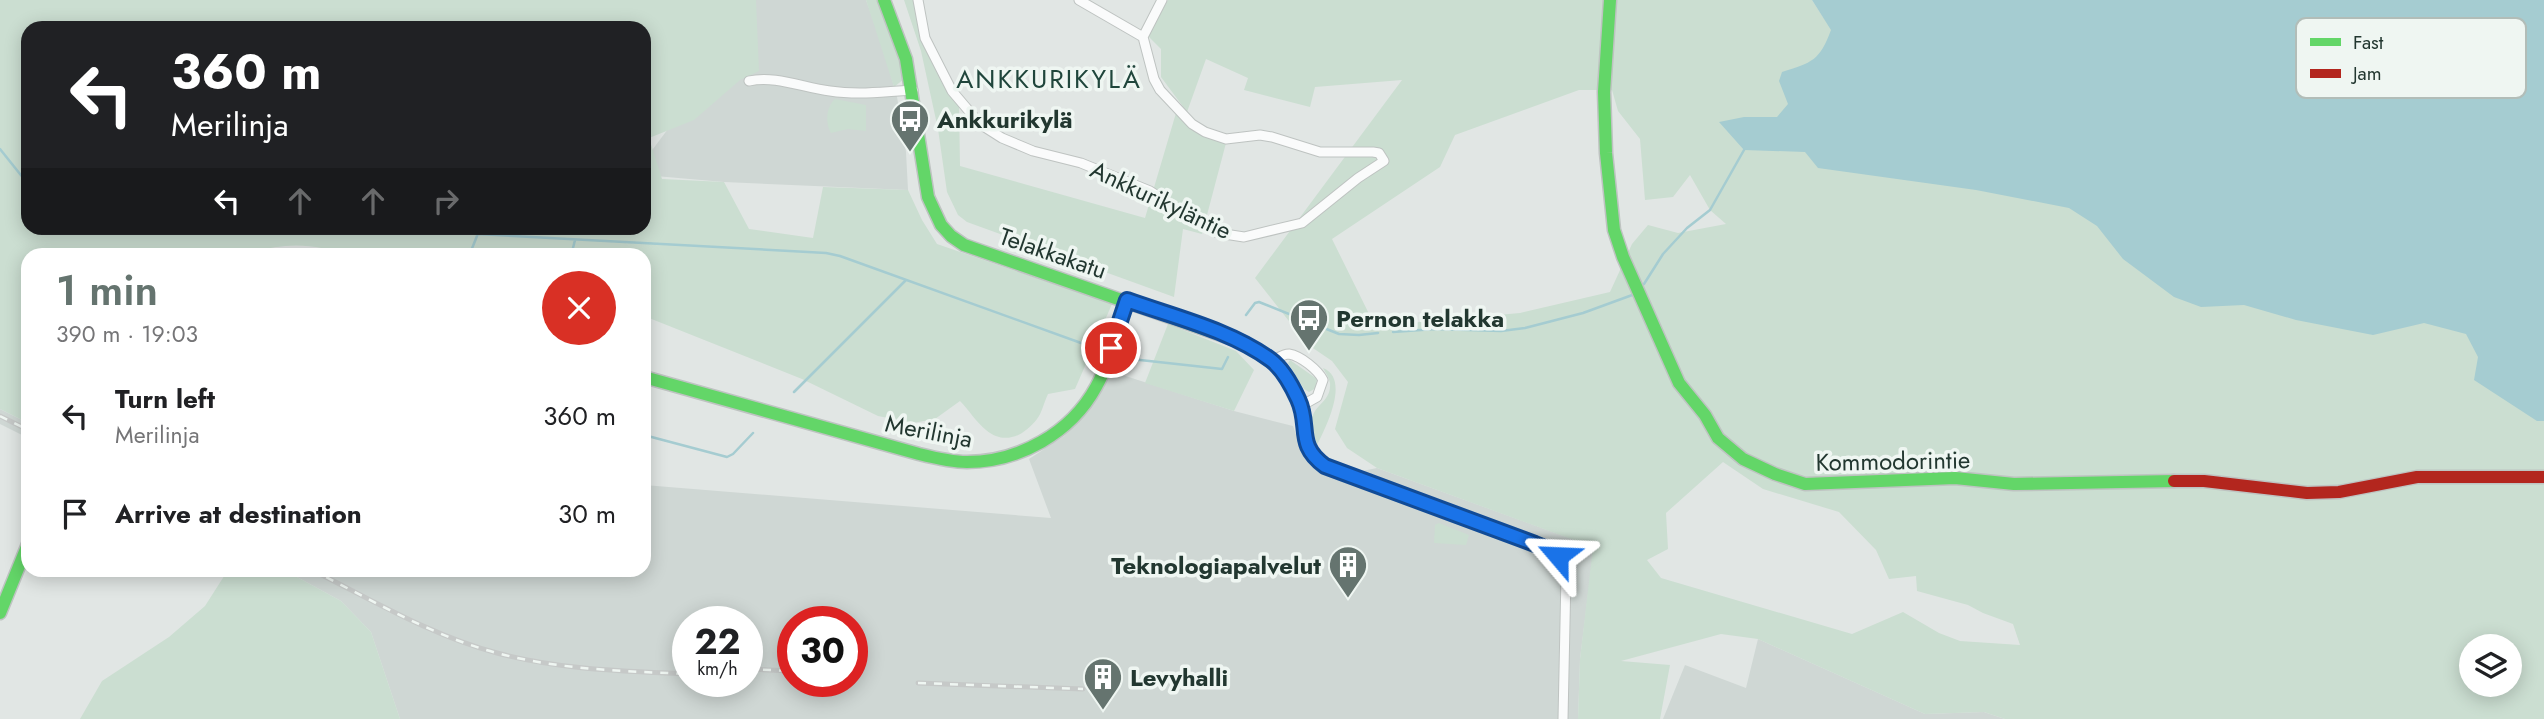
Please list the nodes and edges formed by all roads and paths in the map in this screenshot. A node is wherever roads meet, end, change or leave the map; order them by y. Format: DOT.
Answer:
graph roads {
  1 [pos="884,0"];
  2 [pos="918,0"];
  3 [pos="1079,0"];
  4 [pos="1163,0"];
  5 [pos="1610,0"];
  6 [pos="1143,37"];
  7 [pos="749,81"];
  8 [pos="913,90"];
  9 [pos="1127,300"];
  10 [pos="1272,361"];
  11 [pos="651,379"];
  12 [pos="1301,406"];
  13 [pos="2544,477"];
  14 [pos="21,559"];
  15 [pos="0,613"];
  16 [pos="1563,719"];
  1 -- 8 [label="street, Telakkakatu"];
  2 -- 6 [label="street, Ankkurikyläntie"];
  3 -- 6 [label="street"];
  4 -- 6 [label="street"];
  5 -- 13 [label="street, Kommodorintie"];
  7 -- 8 [label="street"];
  8 -- 9 [label="street, Telakkakatu"];
  9 -- 10 [label="street, Telakkakatu"];
  9 -- 11 [label="street, Merilinja"];
  10 -- 12 [label="street, Telakkakatu"];
  10 -- 12 [label="street"];
  12 -- 16 [label="street, Telakkakatu"];
  14 -- 15 [label="street"];
}
